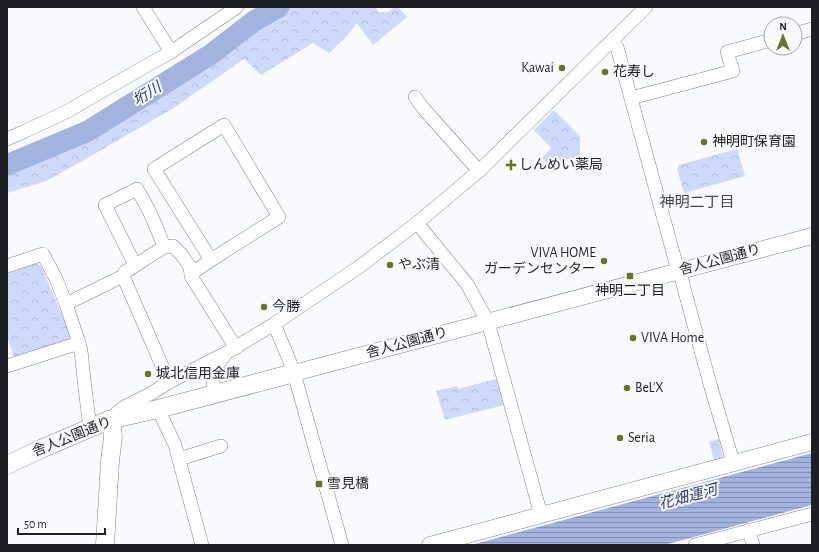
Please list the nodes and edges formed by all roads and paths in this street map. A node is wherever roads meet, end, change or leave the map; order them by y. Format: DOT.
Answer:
graph roads {
  1 [pos="143,7"];
  2 [pos="237,7"];
  3 [pos="646,7"];
  4 [pos="219,12"];
  5 [pos="612,41"];
  6 [pos="763,42"];
  7 [pos="171,52"];
  8 [pos="415,97"];
  9 [pos="631,98"];
  10 [pos="7,139"];
  11 [pos="479,171"];
  12 [pos="418,223"];
  13 [pos="812,236"];
  14 [pos="164,247"];
  15 [pos="211,260"];
  16 [pos="135,265"];
  17 [pos="7,266"];
  18 [pos="678,271"];
  19 [pos="191,274"];
  20 [pos="123,276"];
  21 [pos="66,304"];
  22 [pos="488,322"];
  23 [pos="274,324"];
  24 [pos="79,343"];
  25 [pos="231,350"];
  26 [pos="7,366"];
  27 [pos="294,373"];
  28 [pos="169,382"];
  29 [pos="217,393"];
  30 [pos="158,409"];
  31 [pos="109,420"];
  32 [pos="90,428"];
  33 [pos="812,442"];
  34 [pos="221,446"];
  35 [pos="179,459"];
  36 [pos="732,464"];
  37 [pos="7,465"];
  38 [pos="812,514"];
  39 [pos="541,515"];
  40 [pos="749,530"];
  41 [pos="105,545"];
  42 [pos="202,545"];
  43 [pos="342,545"];
  44 [pos="430,545"];
  45 [pos="695,545"];
  46 [pos="753,545"];
  1 -- 7 [label="street"];
  2 -- 4 [label="street"];
  3 -- 5 [label="street"];
  4 -- 7 [label="street"];
  5 -- 9 [label="street"];
  5 -- 11 [label="street"];
  6 -- 9 [label="street"];
  7 -- 10 [label="street"];
  8 -- 11 [label="street"];
  9 -- 18 [label="street"];
  11 -- 12 [label="street"];
  12 -- 22 [label="street"];
  12 -- 23 [label="street"];
  13 -- 18 [label="street, 舎人公園通り"];
  14 -- 16 [label="street"];
  14 -- 16 [label="street"];
  14 -- 19 [label="street"];
  15 -- 15 [label="street"];
  15 -- 19 [label="street"];
  16 -- 20 [label="street"];
  17 -- 21 [label="street"];
  18 -- 22 [label="street, 舎人公園通り"];
  18 -- 36 [label="street"];
  19 -- 25 [label="street"];
  20 -- 21 [label="street"];
  20 -- 28 [label="street"];
  21 -- 24 [label="street"];
  22 -- 27 [label="street, 舎人公園通り"];
  22 -- 39 [label="street"];
  23 -- 25 [label="street"];
  23 -- 27 [label="street"];
  24 -- 26 [label="street"];
  24 -- 32 [label="street"];
  25 -- 28 [label="street"];
  25 -- 29 [label="street"];
  27 -- 29 [label="main road, 舎人公園通り"];
  27 -- 43 [label="street"];
  28 -- 31 [label="street"];
  29 -- 30 [label="main road, 舎人公園通り"];
  30 -- 31 [label="main road, 舎人公園通り"];
  30 -- 35 [label="street"];
  31 -- 32 [label="main road, 舎人公園通り"];
  31 -- 41 [label="main road"];
  32 -- 37 [label="main road, 舎人公園通り"];
  33 -- 36 [label="street"];
  34 -- 35 [label="street"];
  35 -- 42 [label="street"];
  36 -- 39 [label="street"];
  38 -- 40 [label="street"];
  39 -- 44 [label="street"];
  40 -- 45 [label="street"];
  40 -- 46 [label="street"];
}
